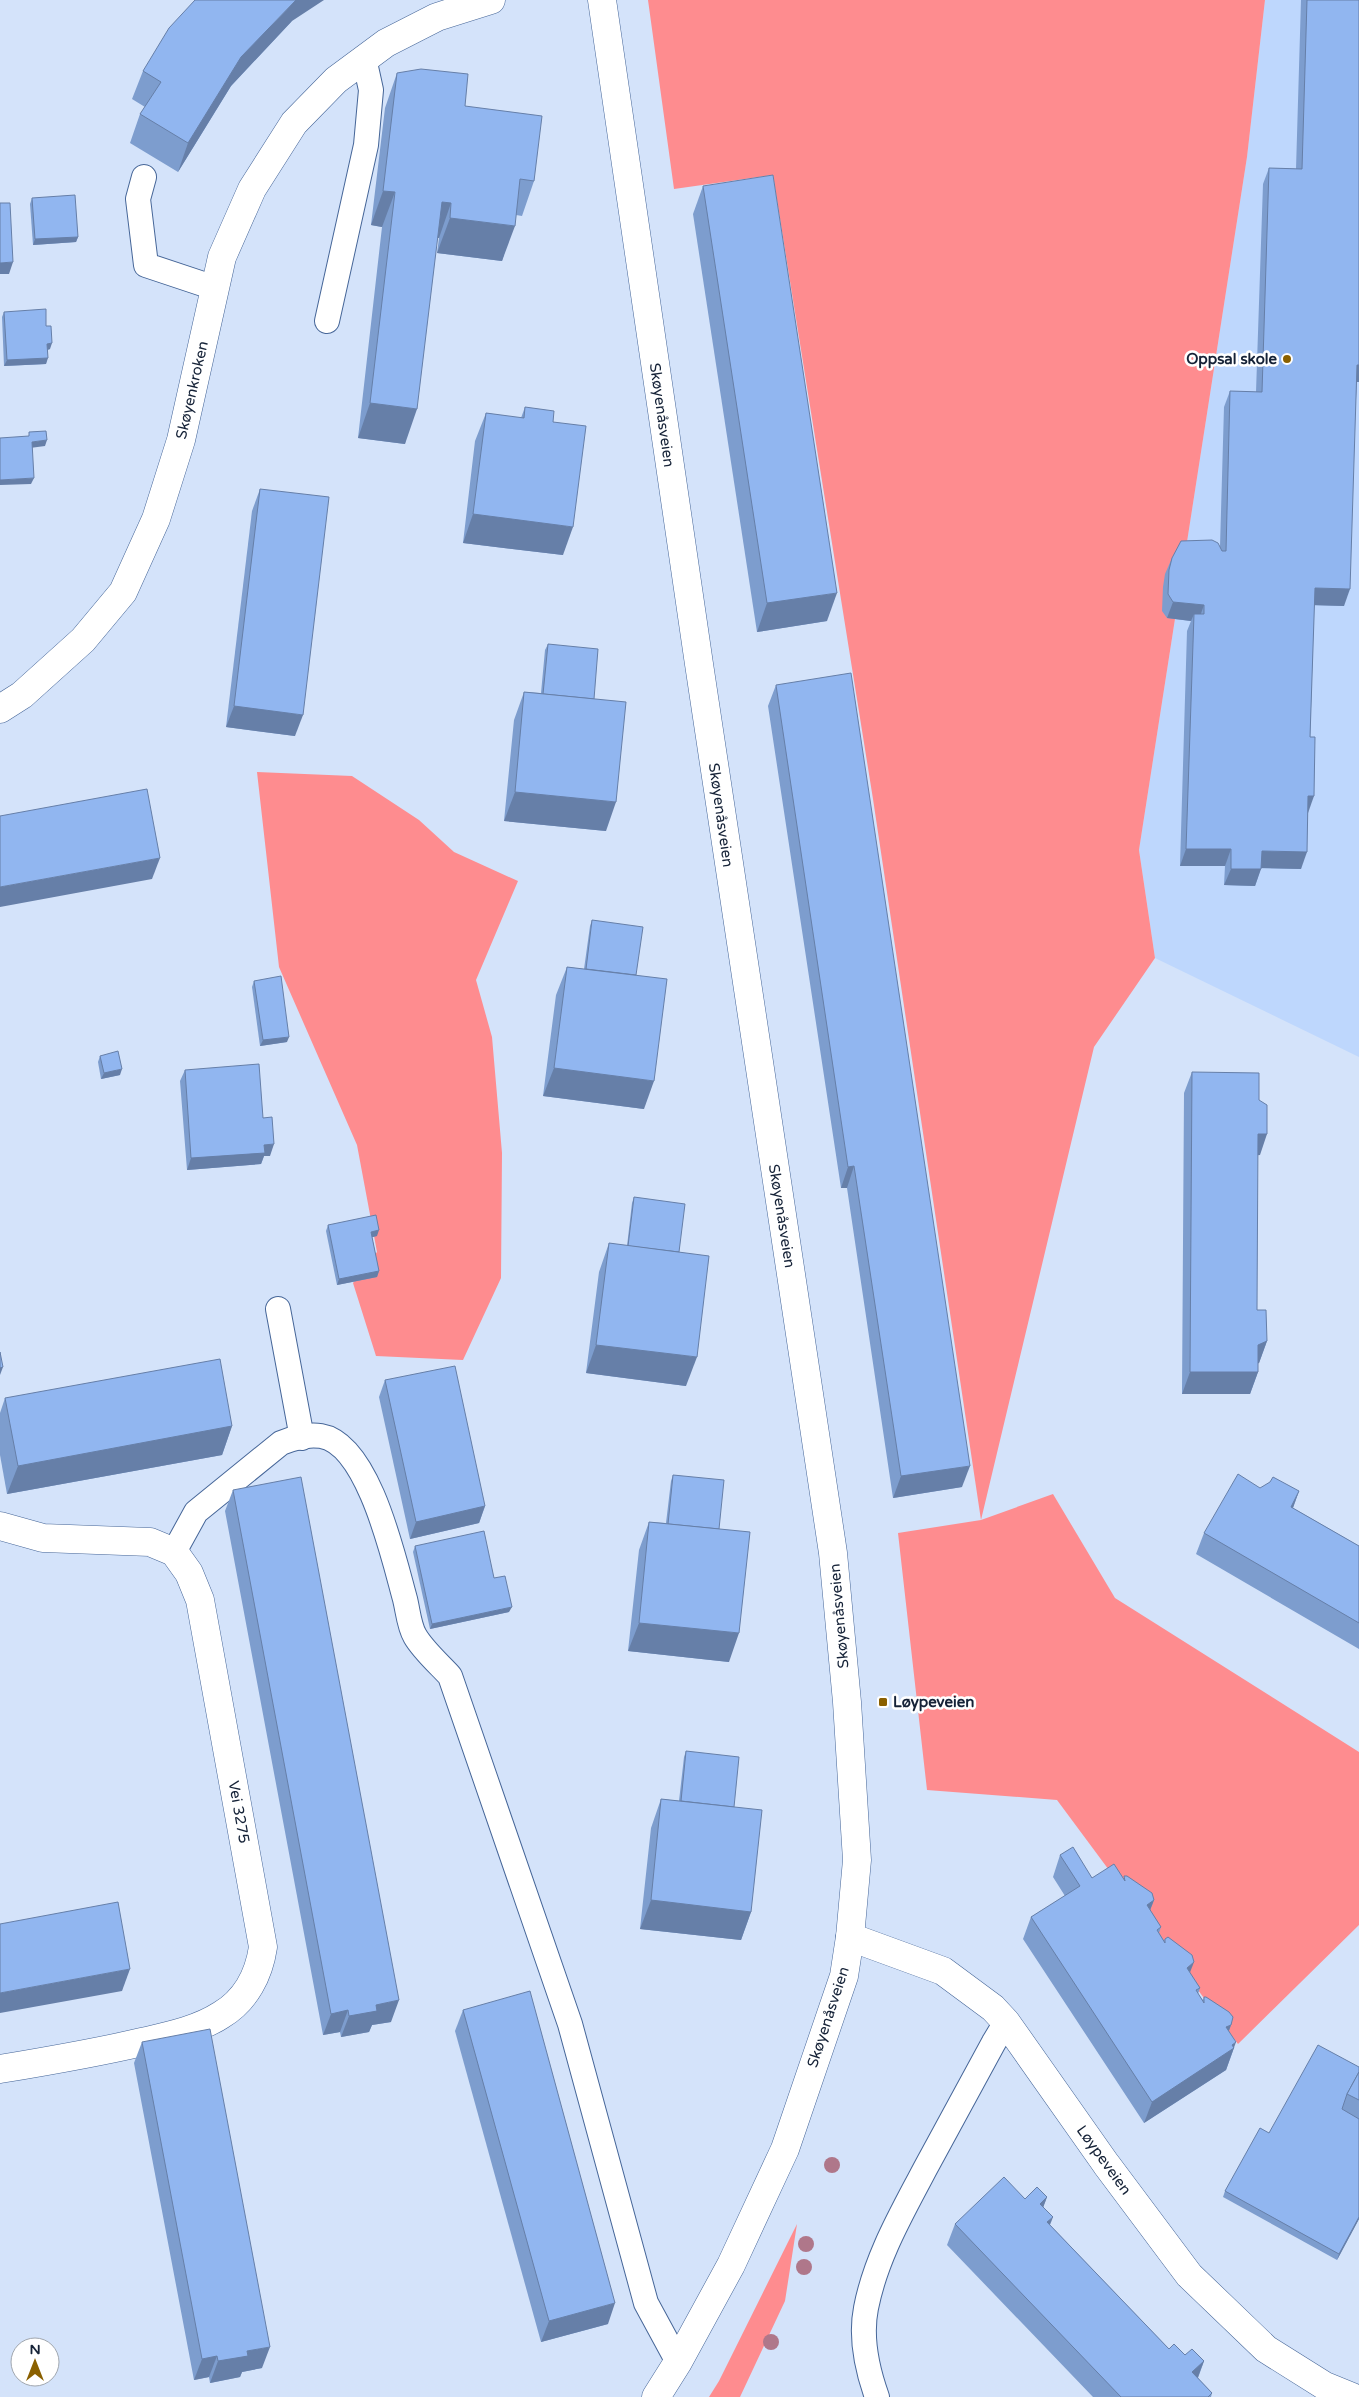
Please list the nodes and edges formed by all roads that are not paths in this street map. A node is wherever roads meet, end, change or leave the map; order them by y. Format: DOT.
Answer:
graph roads {
  1 [pos="491,0"];
  2 [pos="602,0"];
  3 [pos="364,58"];
  4 [pos="144,177"];
  5 [pos="215,288"];
  6 [pos="327,321"];
  7 [pos="0,709"];
  8 [pos="278,1309"];
  9 [pos="302,1438"];
  10 [pos="0,1526"];
  11 [pos="174,1552"];
  12 [pos="850,1937"];
  13 [pos="1006,2022"];
  14 [pos="0,2069"];
  15 [pos="678,2362"];
  16 [pos="656,2397"];
  17 [pos="877,2397"];
  18 [pos="1352,2397"];
  1 -- 3 [label="street, Skøyenkroken"];
  2 -- 12 [label="street, Skøyenåsveien"];
  3 -- 5 [label="street, Skøyenkroken"];
  3 -- 6 [label="lane"];
  4 -- 5 [label="lane"];
  5 -- 7 [label="street, Skøyenkroken"];
  8 -- 9 [label="lane"];
  9 -- 11 [label="lane"];
  9 -- 15 [label="lane"];
  10 -- 11 [label="street"];
  11 -- 14 [label="street, Vei 3275"];
  12 -- 13 [label="street, Løypeveien"];
  12 -- 15 [label="street, Skøyenåsveien"];
  13 -- 17 [label="lane"];
  13 -- 18 [label="street, Løypeveien"];
  15 -- 16 [label="street, Skøyenåsveien"];
}
